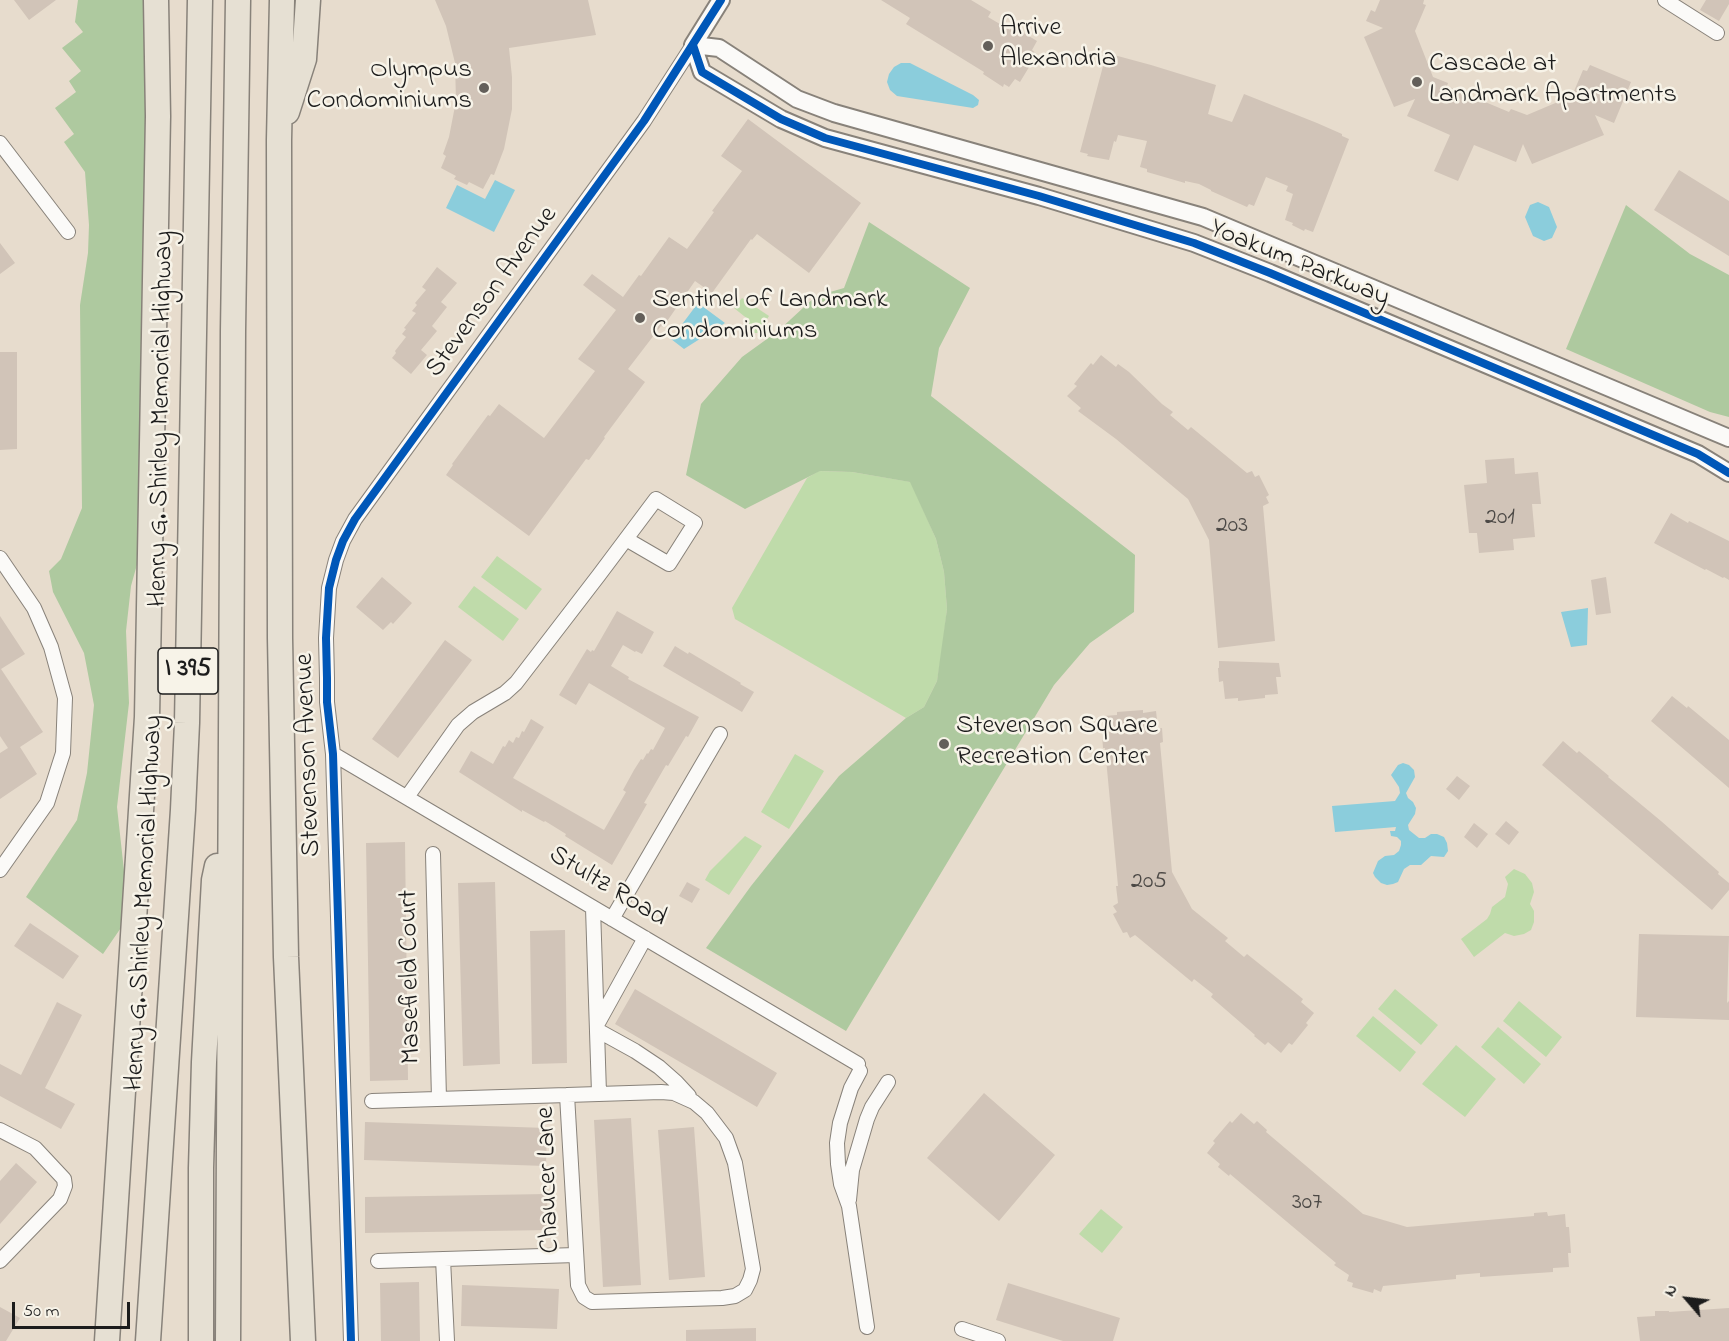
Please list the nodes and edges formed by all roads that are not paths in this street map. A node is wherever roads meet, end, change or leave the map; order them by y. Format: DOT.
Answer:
graph roads {
  1 [pos="156,0"];
  2 [pos="200,0"];
  3 [pos="238,0"];
  4 [pos="282,0"];
  5 [pos="308,0"];
  6 [pos="721,0"];
  7 [pos="1665,0"];
  8 [pos="1717,33"];
  9 [pos="693,45"];
  10 [pos="279,140"];
  11 [pos="0,143"];
  12 [pos="68,232"];
  13 [pos="1729,438"];
  14 [pos="1729,473"];
  15 [pos="626,539"];
  16 [pos="0,558"];
  17 [pos="720,734"];
  18 [pos="333,754"];
  19 [pos="407,797"];
  20 [pos="230,802"];
  21 [pos="433,854"];
  22 [pos="0,870"];
  23 [pos="593,908"];
  24 [pos="612,920"];
  25 [pos="645,938"];
  26 [pos="597,1028"];
  27 [pos="888,1083"];
  28 [pos="599,1093"];
  29 [pos="567,1095"];
  30 [pos="439,1099"];
  31 [pos="372,1101"];
  32 [pos="694,1102"];
  33 [pos="0,1130"];
  34 [pos="849,1206"];
  35 [pos="576,1255"];
  36 [pos="443,1259"];
  37 [pos="0,1261"];
  38 [pos="378,1261"];
  39 [pos="867,1327"];
  40 [pos="962,1329"];
  41 [pos="107,1341"];
  42 [pos="148,1341"];
  43 [pos="201,1341"];
  44 [pos="228,1341"];
  45 [pos="303,1341"];
  46 [pos="351,1341"];
  47 [pos="447,1341"];
  48 [pos="998,1341"];
  1 -- 41 [label="highway"];
  2 -- 42 [label="highway, Henry G. Shirley Memorial Highway / I 395"];
  3 -- 20 [label="highway"];
  4 -- 10 [label="highway"];
  5 -- 10 [label="highway"];
  6 -- 9 [label="street, Stevenson Avenue"];
  7 -- 8 [label="street"];
  9 -- 13 [label="street, Yoakum Parkway"];
  9 -- 14 [label="street, Yoakum Parkway"];
  9 -- 18 [label="street, Stevenson Avenue"];
  10 -- 45 [label="highway"];
  11 -- 12 [label="street"];
  15 -- 15 [label="street"];
  15 -- 19 [label="street"];
  16 -- 22 [label="street"];
  17 -- 24 [label="street"];
  18 -- 19 [label="street, Stultz Road"];
  18 -- 46 [label="street, Stevenson Avenue"];
  19 -- 23 [label="street, Stultz Road"];
  20 -- 43 [label="highway"];
  20 -- 44 [label="highway"];
  21 -- 30 [label="street, Masefield Court"];
  23 -- 24 [label="street, Stultz Road"];
  23 -- 26 [label="street, Chaucer Lane"];
  24 -- 25 [label="street, Stultz Road"];
  25 -- 26 [label="street"];
  25 -- 34 [label="street, Stultz Road"];
  26 -- 28 [label="street, Chaucer Lane"];
  26 -- 32 [label="street"];
  27 -- 34 [label="street"];
  28 -- 29 [label="street, Chaucer Lane"];
  28 -- 32 [label="street"];
  29 -- 30 [label="street"];
  29 -- 35 [label="street, Chaucer Lane"];
  30 -- 31 [label="street"];
  32 -- 35 [label="street, Chaucer Lane"];
  33 -- 37 [label="street"];
  34 -- 39 [label="street"];
  35 -- 36 [label="street"];
  36 -- 38 [label="street"];
  36 -- 47 [label="street"];
  40 -- 48 [label="street"];
}
